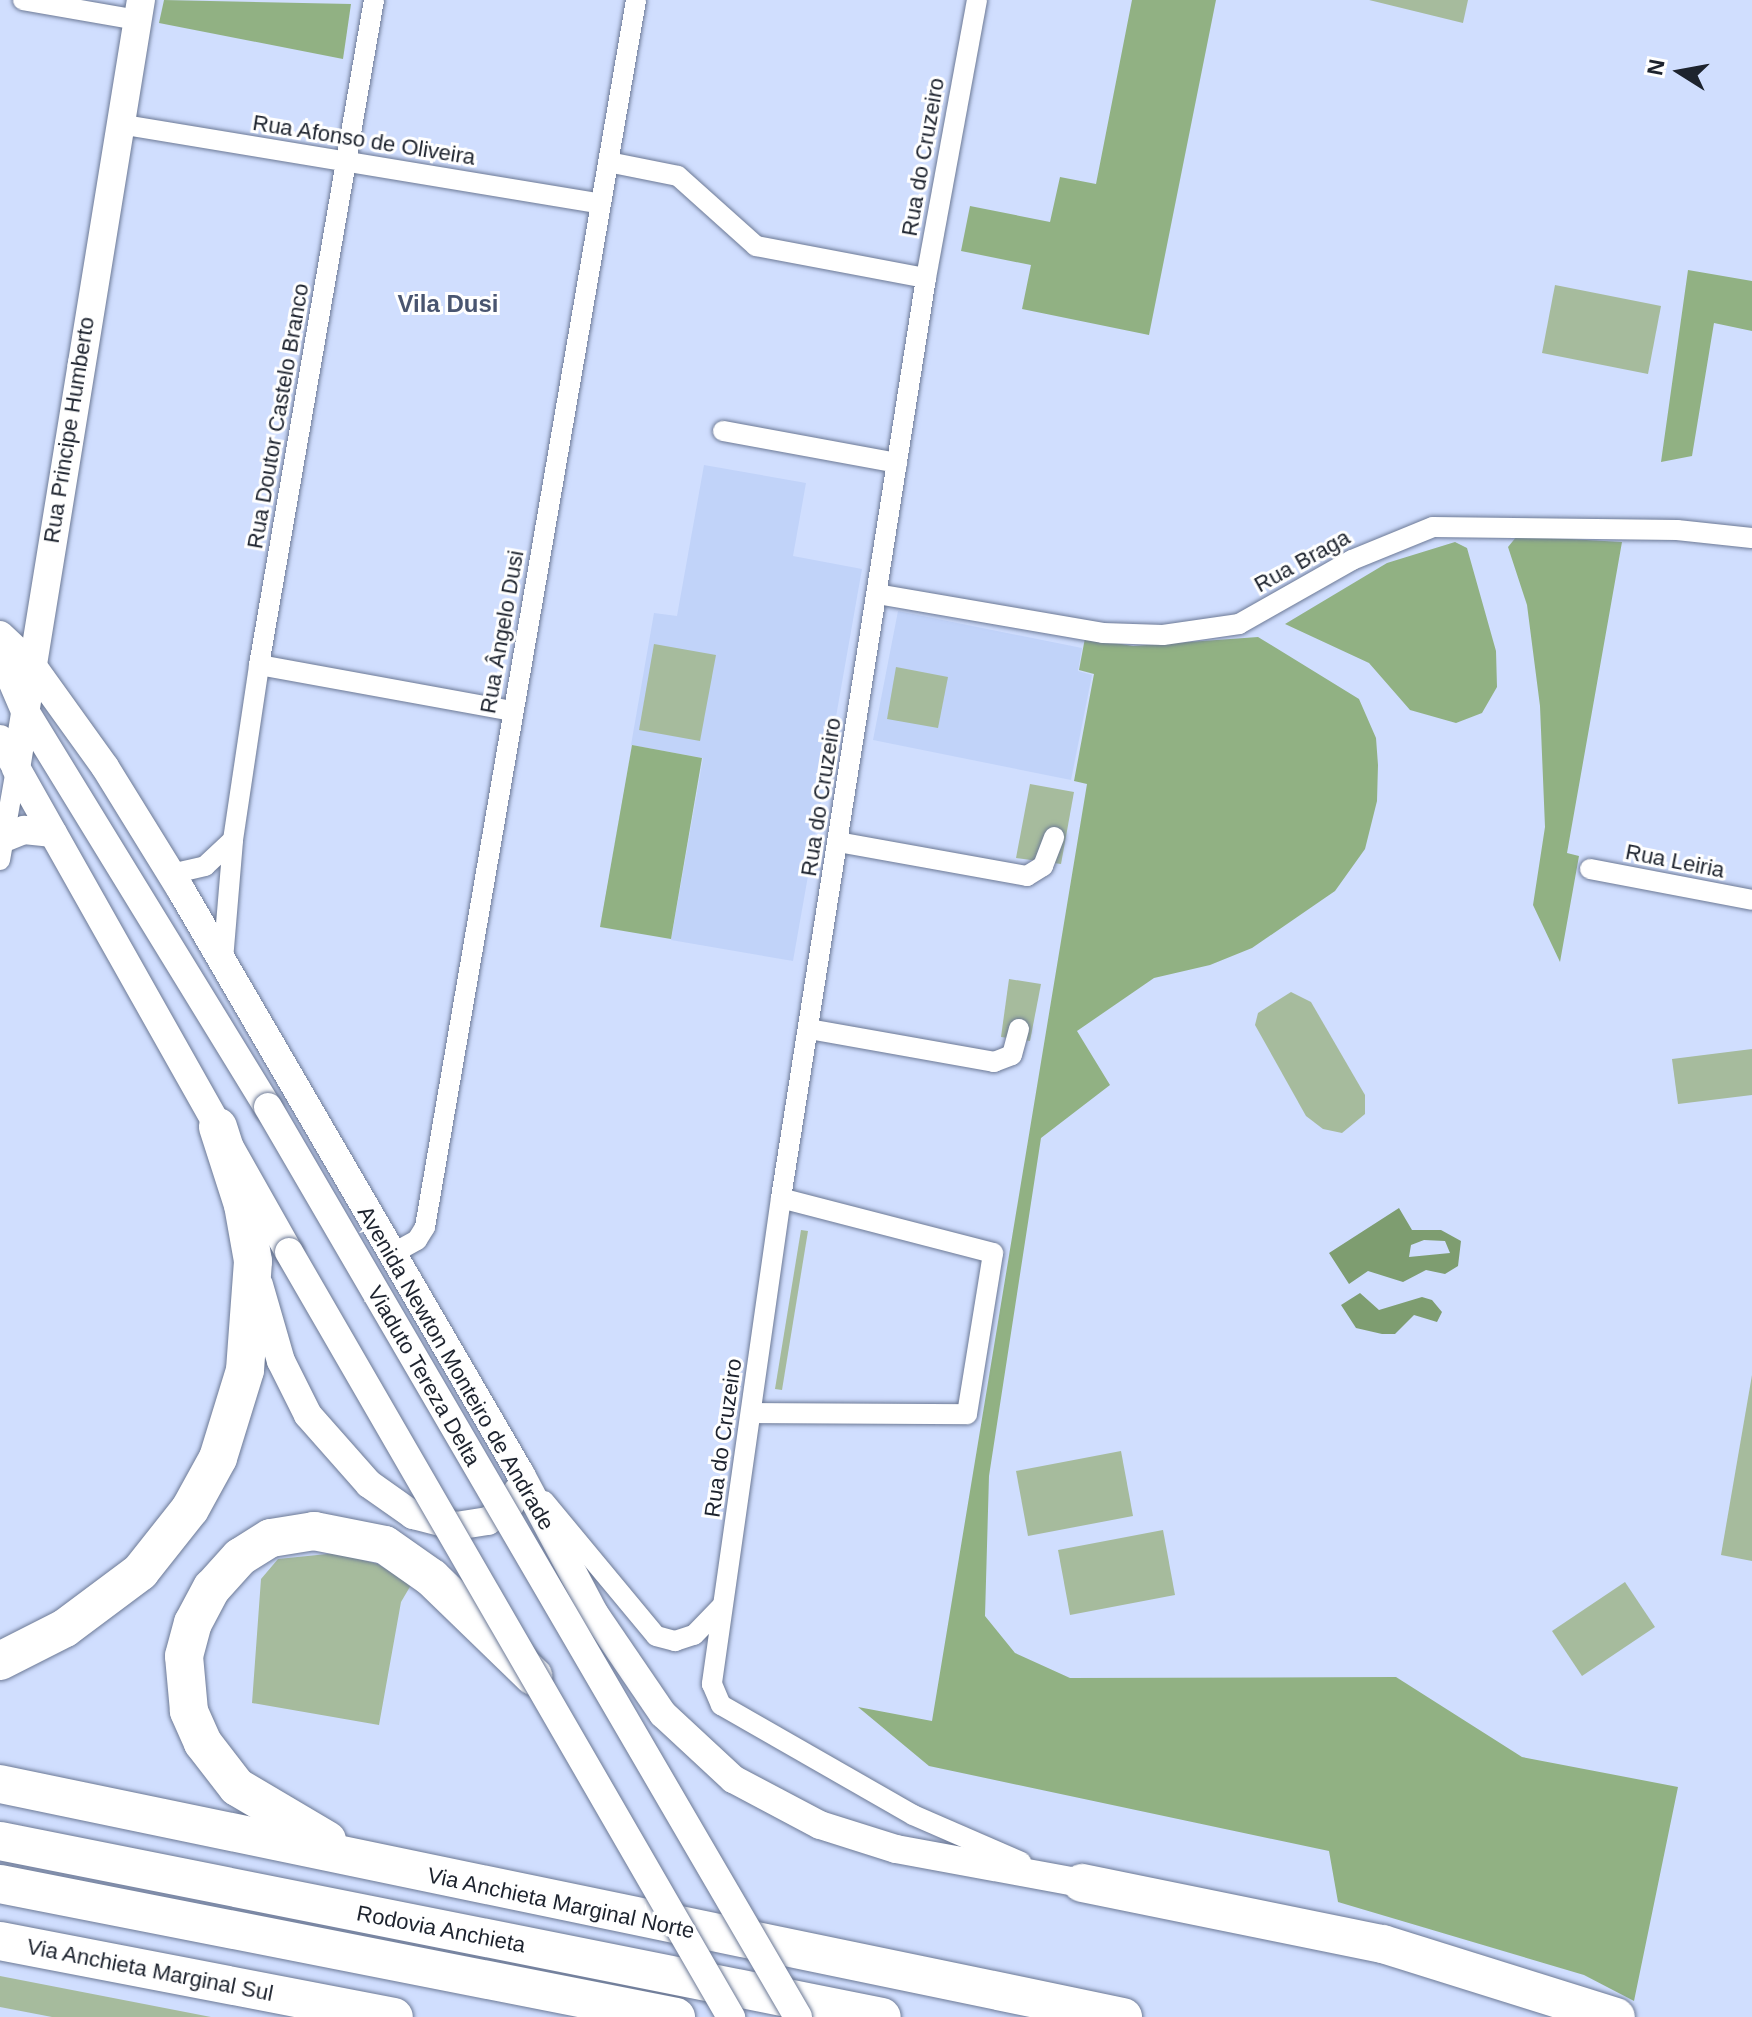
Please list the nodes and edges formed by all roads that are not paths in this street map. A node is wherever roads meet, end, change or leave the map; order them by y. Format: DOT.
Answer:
graph roads {
  1 [pos="23,0"];
  2 [pos="374,0"];
  3 [pos="636,0"];
  4 [pos="977,0"];
  5 [pos="140,10"];
  6 [pos="119,124"];
  7 [pos="346,162"];
  8 [pos="608,162"];
  9 [pos="600,204"];
  10 [pos="926,278"];
  11 [pos="723,431"];
  12 [pos="897,463"];
  13 [pos="1752,538"];
  14 [pos="877,594"];
  15 [pos="0,635"];
  16 [pos="0,653"];
  17 [pos="31,664"];
  18 [pos="259,665"];
  19 [pos="25,711"];
  20 [pos="512,711"];
  21 [pos="0,739"];
  22 [pos="16,769"];
  23 [pos="53,833"];
  24 [pos="1054,837"];
  25 [pos="233,840"];
  26 [pos="838,842"];
  27 [pos="2,849"];
  28 [pos="1590,869"];
  29 [pos="171,874"];
  30 [pos="1752,900"];
  31 [pos="223,960"];
  32 [pos="809,1029"];
  33 [pos="1019,1029"];
  34 [pos="218,1127"];
  35 [pos="781,1198"];
  36 [pos="390,1255"];
  37 [pos="253,1261"];
  38 [pos="751,1413"];
  39 [pos="521,1475"];
  40 [pos="723,1603"];
  41 [pos="0,1661"];
  42 [pos="535,1678"];
  43 [pos="0,1784"];
  44 [pos="0,1792"];
  45 [pos="78,1801"];
  46 [pos="0,1841"];
  47 [pos="376,1864"];
  48 [pos="1082,1883"];
  49 [pos="0,1884"];
  50 [pos="0,1941"];
  51 [pos="205,1981"];
  52 [pos="390,2016"];
  53 [pos="309,2017"];
  54 [pos="676,2017"];
  55 [pos="731,2017"];
  56 [pos="798,2017"];
  57 [pos="882,2017"];
  58 [pos="1123,2017"];
  59 [pos="1616,2017"];
  1 -- 5 [label="street"];
  2 -- 7 [label="street, Rua Doutor Castelo Branco"];
  3 -- 8 [label="street, Rua Ângelo Dusi"];
  4 -- 10 [label="street, Rua do Cruzeiro"];
  5 -- 6 [label="main road, Rua Principe Humberto"];
  6 -- 7 [label="street, Rua Afonso de Oliveira"];
  6 -- 17 [label="main road, Rua Principe Humberto"];
  7 -- 9 [label="street, Rua Afonso de Oliveira"];
  7 -- 18 [label="street, Rua Doutor Castelo Branco"];
  8 -- 9 [label="street, Rua Ângelo Dusi"];
  8 -- 10 [label="street"];
  9 -- 20 [label="street, Rua Ângelo Dusi"];
  10 -- 12 [label="street, Rua do Cruzeiro"];
  11 -- 12 [label="street"];
  12 -- 14 [label="street, Rua do Cruzeiro"];
  13 -- 14 [label="street, Rua Braga"];
  14 -- 26 [label="street, Rua do Cruzeiro"];
  15 -- 17 [label="main road, Avenida Newton Monteiro de Andrade"];
  16 -- 19 [label="main road"];
  17 -- 19 [label="main road, Rua Principe Humberto"];
  17 -- 29 [label="main road, Avenida Newton Monteiro de Andrade"];
  18 -- 20 [label="street"];
  18 -- 25 [label="street, Rua Doutor Castelo Branco"];
  19 -- 22 [label="main road, Rua Principe Humberto"];
  19 -- 56 [label="main road, Viaduto Tereza Delta, bridge"];
  20 -- 36 [label="street, Rua Ângelo Dusi"];
  21 -- 22 [label="main road"];
  22 -- 23 [label="main road"];
  22 -- 27 [label="street, Rua Principe Humberto"];
  23 -- 27 [label="main road"];
  23 -- 34 [label="main road"];
  24 -- 26 [label="street"];
  25 -- 29 [label="street"];
  25 -- 31 [label="street, Rua Doutor Castelo Branco"];
  26 -- 32 [label="street, Rua do Cruzeiro"];
  28 -- 30 [label="street, Rua Leiria"];
  29 -- 31 [label="main road, Avenida Newton Monteiro de Andrade"];
  31 -- 36 [label="main road, Avenida Newton Monteiro de Andrade"];
  32 -- 33 [label="street"];
  32 -- 35 [label="street, Rua do Cruzeiro"];
  34 -- 37 [label="highway"];
  34 -- 42 [label="main road, bridge"];
  35 -- 38 [label="street, Rua do Cruzeiro"];
  35 -- 38 [label="street"];
  36 -- 39 [label="main road, Avenida Newton Monteiro de Andrade"];
  37 -- 39 [label="main road"];
  37 -- 41 [label="highway"];
  38 -- 40 [label="street, Rua do Cruzeiro"];
  39 -- 40 [label="street"];
  39 -- 48 [label="main road, Avenida Newton Monteiro de Andrade"];
  40 -- 48 [label="street, Rua do Cruzeiro"];
  42 -- 47 [label="highway, bridge"];
  42 -- 55 [label="main road, bridge"];
  43 -- 45 [label="highway, Via Anchieta Marginal Norte"];
  44 -- 45 [label="highway"];
  45 -- 47 [label="highway, Via Anchieta Marginal Norte"];
  46 -- 57 [label="highway, Rodovia Anchieta"];
  47 -- 58 [label="highway, Via Anchieta Marginal Norte"];
  48 -- 59 [label="highway"];
  49 -- 54 [label="highway, Rodovia Anchieta"];
  50 -- 51 [label="highway, Via Anchieta Marginal Sul"];
  51 -- 52 [label="highway, Via Anchieta Marginal Sul"];
  51 -- 53 [label="highway"];
}
